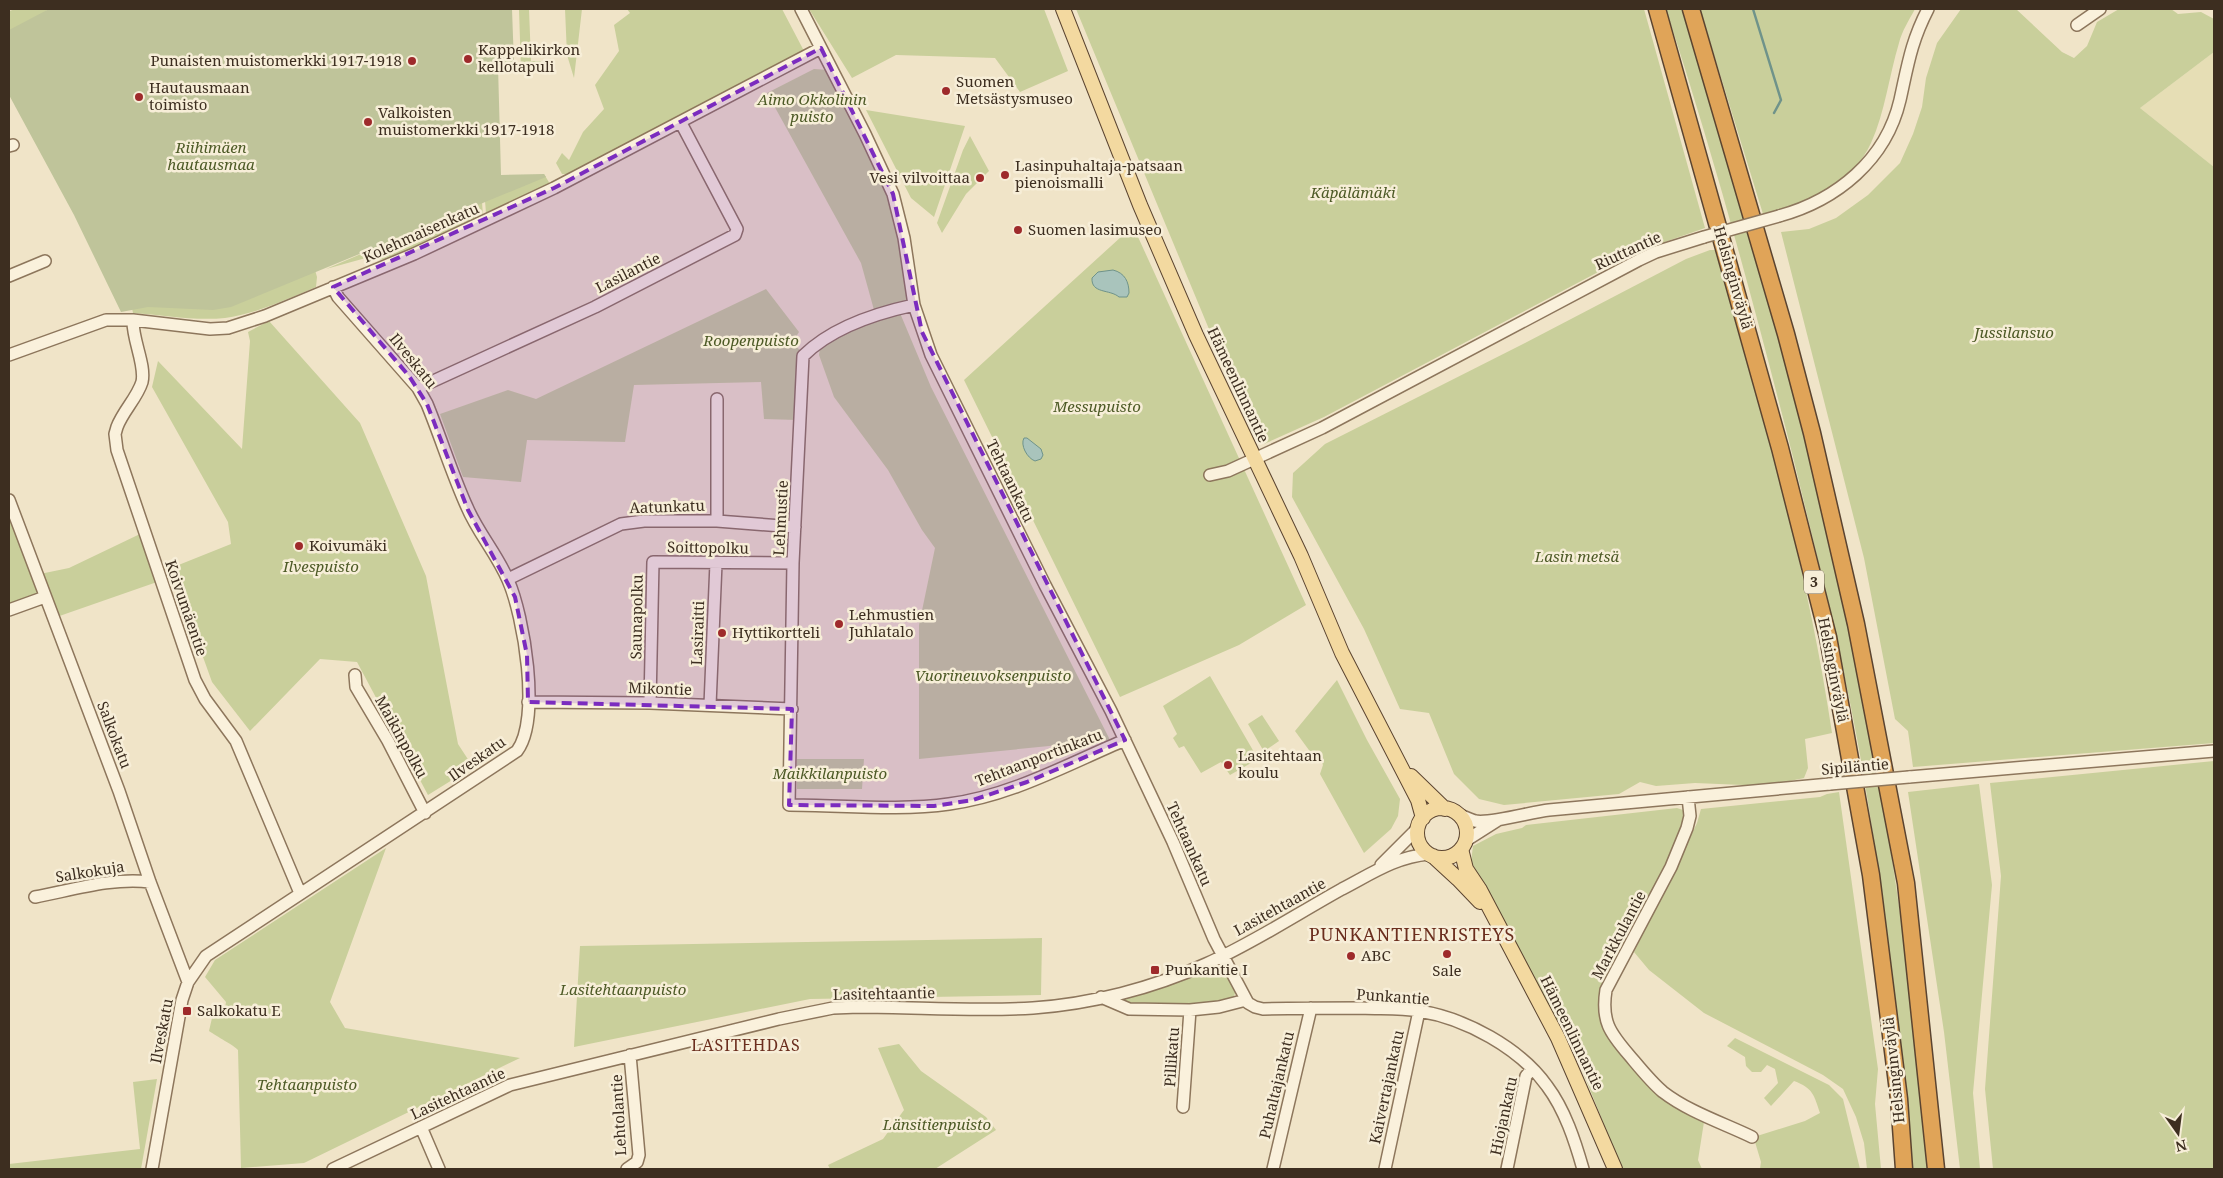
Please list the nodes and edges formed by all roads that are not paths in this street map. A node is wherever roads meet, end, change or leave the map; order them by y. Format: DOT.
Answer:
graph roads {
  1 [pos="801,9"];
  2 [pos="1062,9"];
  3 [pos="1657,9"];
  4 [pos="1691,9"];
  5 [pos="1928,9"];
  6 [pos="2100,9"];
  7 [pos="2077,25"];
  8 [pos="821,48"];
  9 [pos="681,123"];
  10 [pos="45,261"];
  11 [pos="9,276"];
  12 [pos="333,287"];
  13 [pos="914,305"];
  14 [pos="133,320"];
  15 [pos="9,356"];
  16 [pos="418,388"];
  17 [pos="717,398"];
  18 [pos="1255,459"];
  19 [pos="1210,475"];
  20 [pos="9,500"];
  21 [pos="717,521"];
  22 [pos="795,527"];
  23 [pos="653,562"];
  24 [pos="716,563"];
  25 [pos="794,563"];
  26 [pos="508,579"];
  27 [pos="45,597"];
  28 [pos="9,610"];
  29 [pos="355,675"];
  30 [pos="528,702"];
  31 [pos="650,703"];
  32 [pos="710,705"];
  33 [pos="792,709"];
  34 [pos="1124,740"];
  35 [pos="2214,751"];
  36 [pos="1402,767"];
  37 [pos="1688,797"];
  38 [pos="789,805"];
  39 [pos="1451,811"];
  40 [pos="425,813"];
  41 [pos="1500,820"];
  42 [pos="1420,823"];
  43 [pos="1463,845"];
  44 [pos="1431,855"];
  45 [pos="1374,871"];
  46 [pos="150,882"];
  47 [pos="300,893"];
  48 [pos="35,897"];
  49 [pos="1492,915"];
  50 [pos="1224,955"];
  51 [pos="188,982"];
  52 [pos="1101,997"];
  53 [pos="1246,1000"];
  54 [pos="1310,1008"];
  55 [pos="1190,1010"];
  56 [pos="1419,1011"];
  57 [pos="630,1054"];
  58 [pos="1532,1069"];
  59 [pos="1183,1107"];
  60 [pos="420,1127"];
  61 [pos="1752,1137"];
  62 [pos="152,1169"];
  63 [pos="333,1169"];
  64 [pos="439,1169"];
  65 [pos="628,1169"];
  66 [pos="1273,1169"];
  67 [pos="1385,1169"];
  68 [pos="1507,1169"];
  69 [pos="1583,1169"];
  70 [pos="1615,1169"];
  71 [pos="1904,1169"];
  72 [pos="1936,1169"];
  1 -- 8 [label="street, Tehtaankatu"];
  2 -- 18 [label="main road, Hämeenlinnantie"];
  3 -- 71 [label="highway, Helsinginväylä / 3"];
  4 -- 72 [label="highway, Helsinginväylä / 3"];
  5 -- 18 [label="street, Riuttantie, bridge"];
  6 -- 7 [label="street"];
  8 -- 9 [label="street, Kolehmaisenkatu"];
  8 -- 13 [label="street, Tehtaankatu"];
  9 -- 12 [label="street, Kolehmaisenkatu"];
  9 -- 16 [label="street, Lasilantie"];
  10 -- 11 [label="street"];
  12 -- 14 [label="street, Kolehmaisenkatu"];
  12 -- 16 [label="street, Ilveskatu"];
  13 -- 22 [label="street, Lehmustie"];
  13 -- 34 [label="street, Tehtaankatu"];
  14 -- 15 [label="street, Kolehmaisenkatu"];
  14 -- 47 [label="street, Koivumäentie"];
  16 -- 26 [label="street, Ilveskatu"];
  17 -- 21 [label="street, Aatunkatu"];
  18 -- 19 [label="street, Riuttantie"];
  18 -- 36 [label="main road, Hämeenlinnantie"];
  20 -- 27 [label="street, Salkokatu"];
  21 -- 22 [label="street"];
  21 -- 26 [label="street, Aatunkatu"];
  22 -- 25 [label="street, Lehmustie"];
  23 -- 24 [label="street, Soittopolku"];
  23 -- 31 [label="street, Saunapolku"];
  24 -- 25 [label="street, Soittopolku"];
  24 -- 32 [label="street, Lasiraitti"];
  25 -- 33 [label="street, Lehmustie"];
  26 -- 30 [label="street, Ilveskatu"];
  27 -- 28 [label="street"];
  27 -- 46 [label="street, Salkokatu"];
  29 -- 40 [label="street, Maikinpolku"];
  30 -- 31 [label="street, Mikontie"];
  30 -- 40 [label="street, Ilveskatu"];
  31 -- 32 [label="street, Mikontie"];
  32 -- 33 [label="street, Mikontie"];
  33 -- 38 [label="street, Lehmustie"];
  34 -- 38 [label="street, Tehtaanportinkatu"];
  34 -- 50 [label="street, Tehtaankatu"];
  35 -- 37 [label="street, Sipiläntie, bridge"];
  36 -- 39 [label="main road, Hämeenlinnantie"];
  36 -- 42 [label="main road, Hämeenlinnantie"];
  37 -- 41 [label="street, Sipiläntie"];
  37 -- 61 [label="street, Markkulantie"];
  39 -- 41 [label="street, Sipiläntie"];
  39 -- 42 [label="main road"];
  39 -- 43 [label="main road"];
  40 -- 47 [label="street, Ilveskatu"];
  41 -- 43 [label="street, Sipiläntie"];
  42 -- 44 [label="main road"];
  42 -- 45 [label="street, Lasitehtaantie"];
  43 -- 44 [label="main road"];
  43 -- 49 [label="main road, Hämeenlinnantie"];
  44 -- 45 [label="street, Lasitehtaantie"];
  44 -- 49 [label="main road, Hämeenlinnantie"];
  45 -- 50 [label="street, Lasitehtaantie"];
  46 -- 48 [label="street, Salkokuja"];
  46 -- 51 [label="street, Salkokatu"];
  47 -- 51 [label="street, Ilveskatu"];
  49 -- 70 [label="main road, Hämeenlinnantie"];
  50 -- 52 [label="street, Lasitehtaantie"];
  50 -- 53 [label="street"];
  51 -- 62 [label="street, Ilveskatu"];
  52 -- 55 [label="street"];
  52 -- 57 [label="street, Lasitehtaantie"];
  53 -- 54 [label="street, Punkantie"];
  53 -- 55 [label="street"];
  54 -- 56 [label="street, Punkantie"];
  54 -- 66 [label="street, Puhaltajankatu"];
  55 -- 59 [label="street, Pillikatu"];
  56 -- 58 [label="street, Punkantie"];
  56 -- 67 [label="street, Kaivertajankatu"];
  57 -- 60 [label="street, Lasitehtaantie"];
  57 -- 65 [label="street, Lehtolantie"];
  58 -- 68 [label="street, Hiojankatu"];
  58 -- 69 [label="street, Punkantie"];
  60 -- 63 [label="street, Lasitehtaantie"];
  60 -- 64 [label="street"];
}
